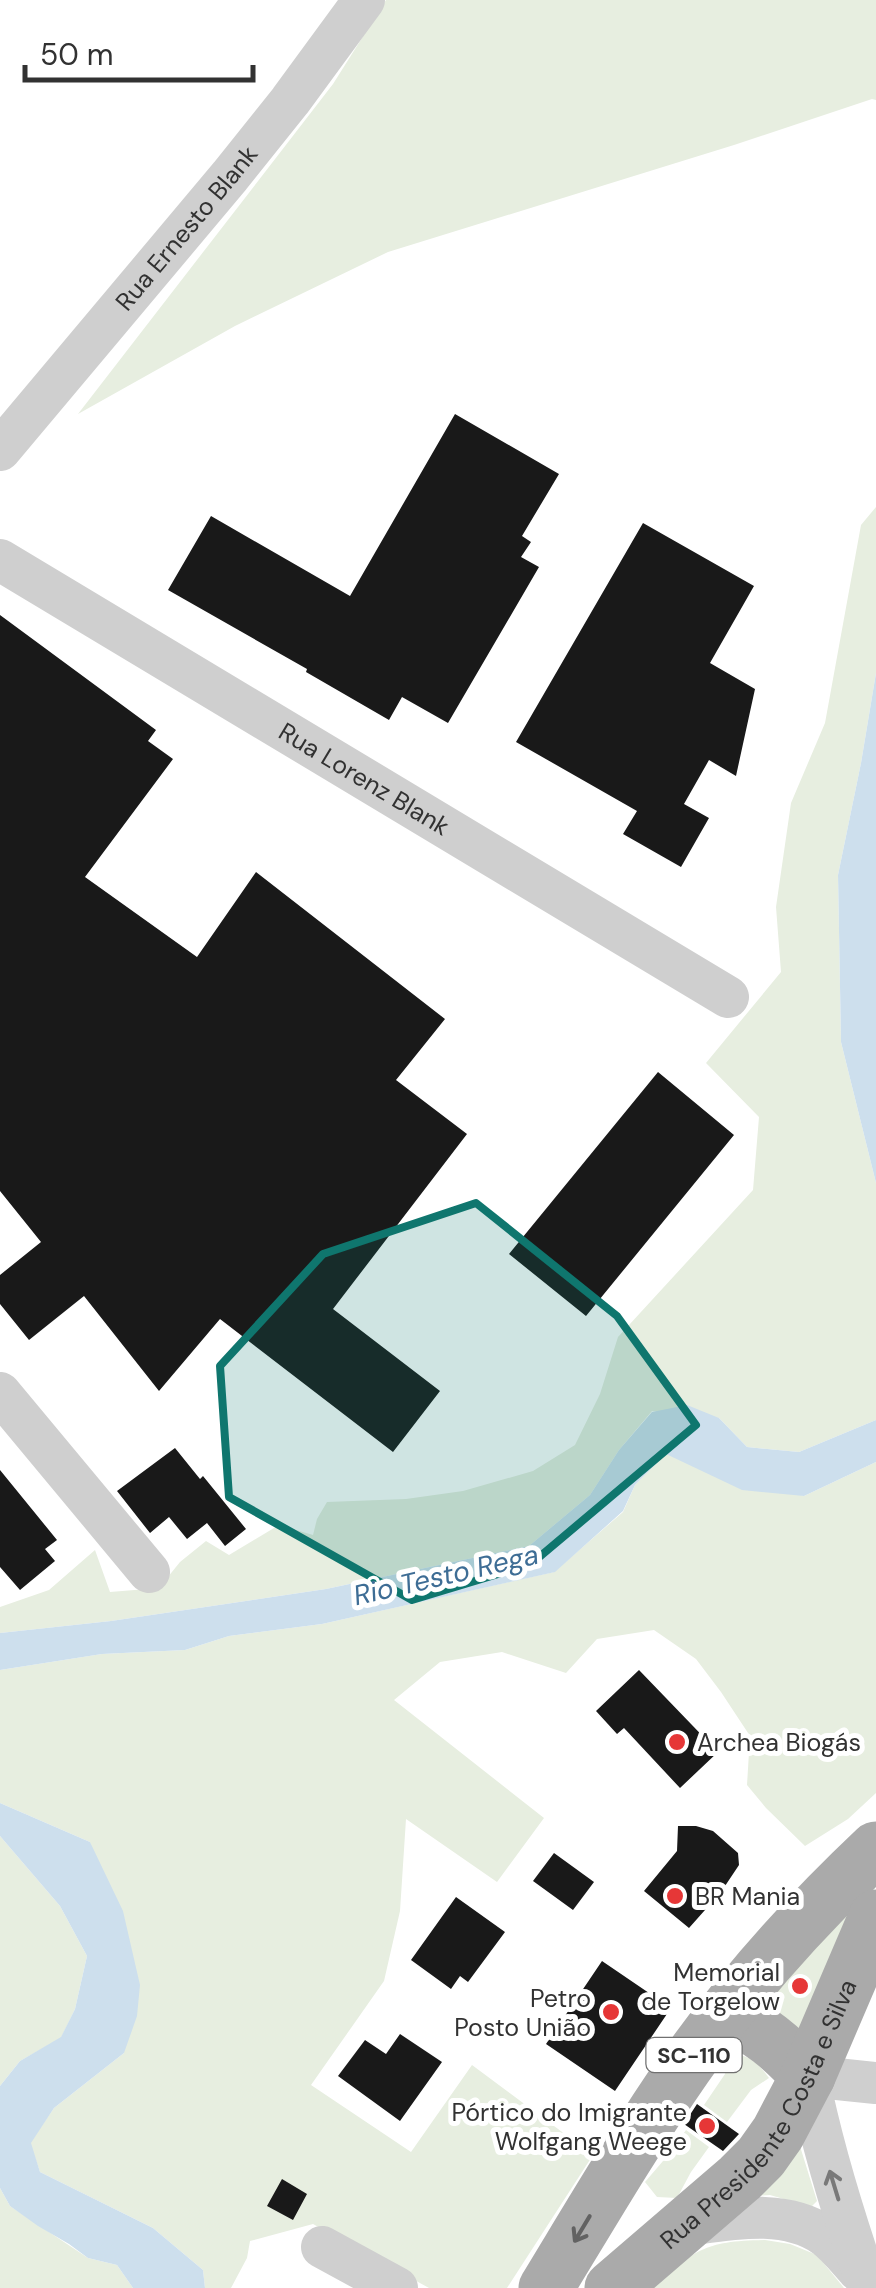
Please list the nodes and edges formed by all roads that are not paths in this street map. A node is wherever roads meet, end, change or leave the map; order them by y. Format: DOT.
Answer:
graph roads {
  1 [pos="364,0"];
  2 [pos="0,450"];
  3 [pos="0,560"];
  4 [pos="728,997"];
  5 [pos="0,1392"];
  6 [pos="149,1572"];
  7 [pos="876,1849"];
  8 [pos="876,1917"];
  9 [pos="724,2013"];
  10 [pos="808,2076"];
  11 [pos="876,2083"];
  12 [pos="613,2178"];
  13 [pos="687,2225"];
  14 [pos="322,2246"];
  15 [pos="868,2283"];
  16 [pos="397,2288"];
  17 [pos="546,2288"];
  18 [pos="612,2288"];
  1 -- 2 [label="street, Rua Ernesto Blank"];
  3 -- 4 [label="street, Rua Lorenz Blank"];
  5 -- 6 [label="street"];
  7 -- 9 [label="main road, SC-110"];
  8 -- 10 [label="main road, Rua Presidente Costa e Silva"];
  9 -- 10 [label="main road"];
  9 -- 12 [label="main road, SC-110"];
  10 -- 11 [label="street"];
  10 -- 13 [label="main road, Rua Presidente Costa e Silva"];
  15 -- 10 [label="street, one-way"];
  12 -- 13 [label="main road"];
  12 -- 17 [label="main road, SC-110, one-way"];
  13 -- 15 [label="street"];
  13 -- 18 [label="main road, Rua Presidente Costa e Silva"];
  14 -- 16 [label="street"];
}
